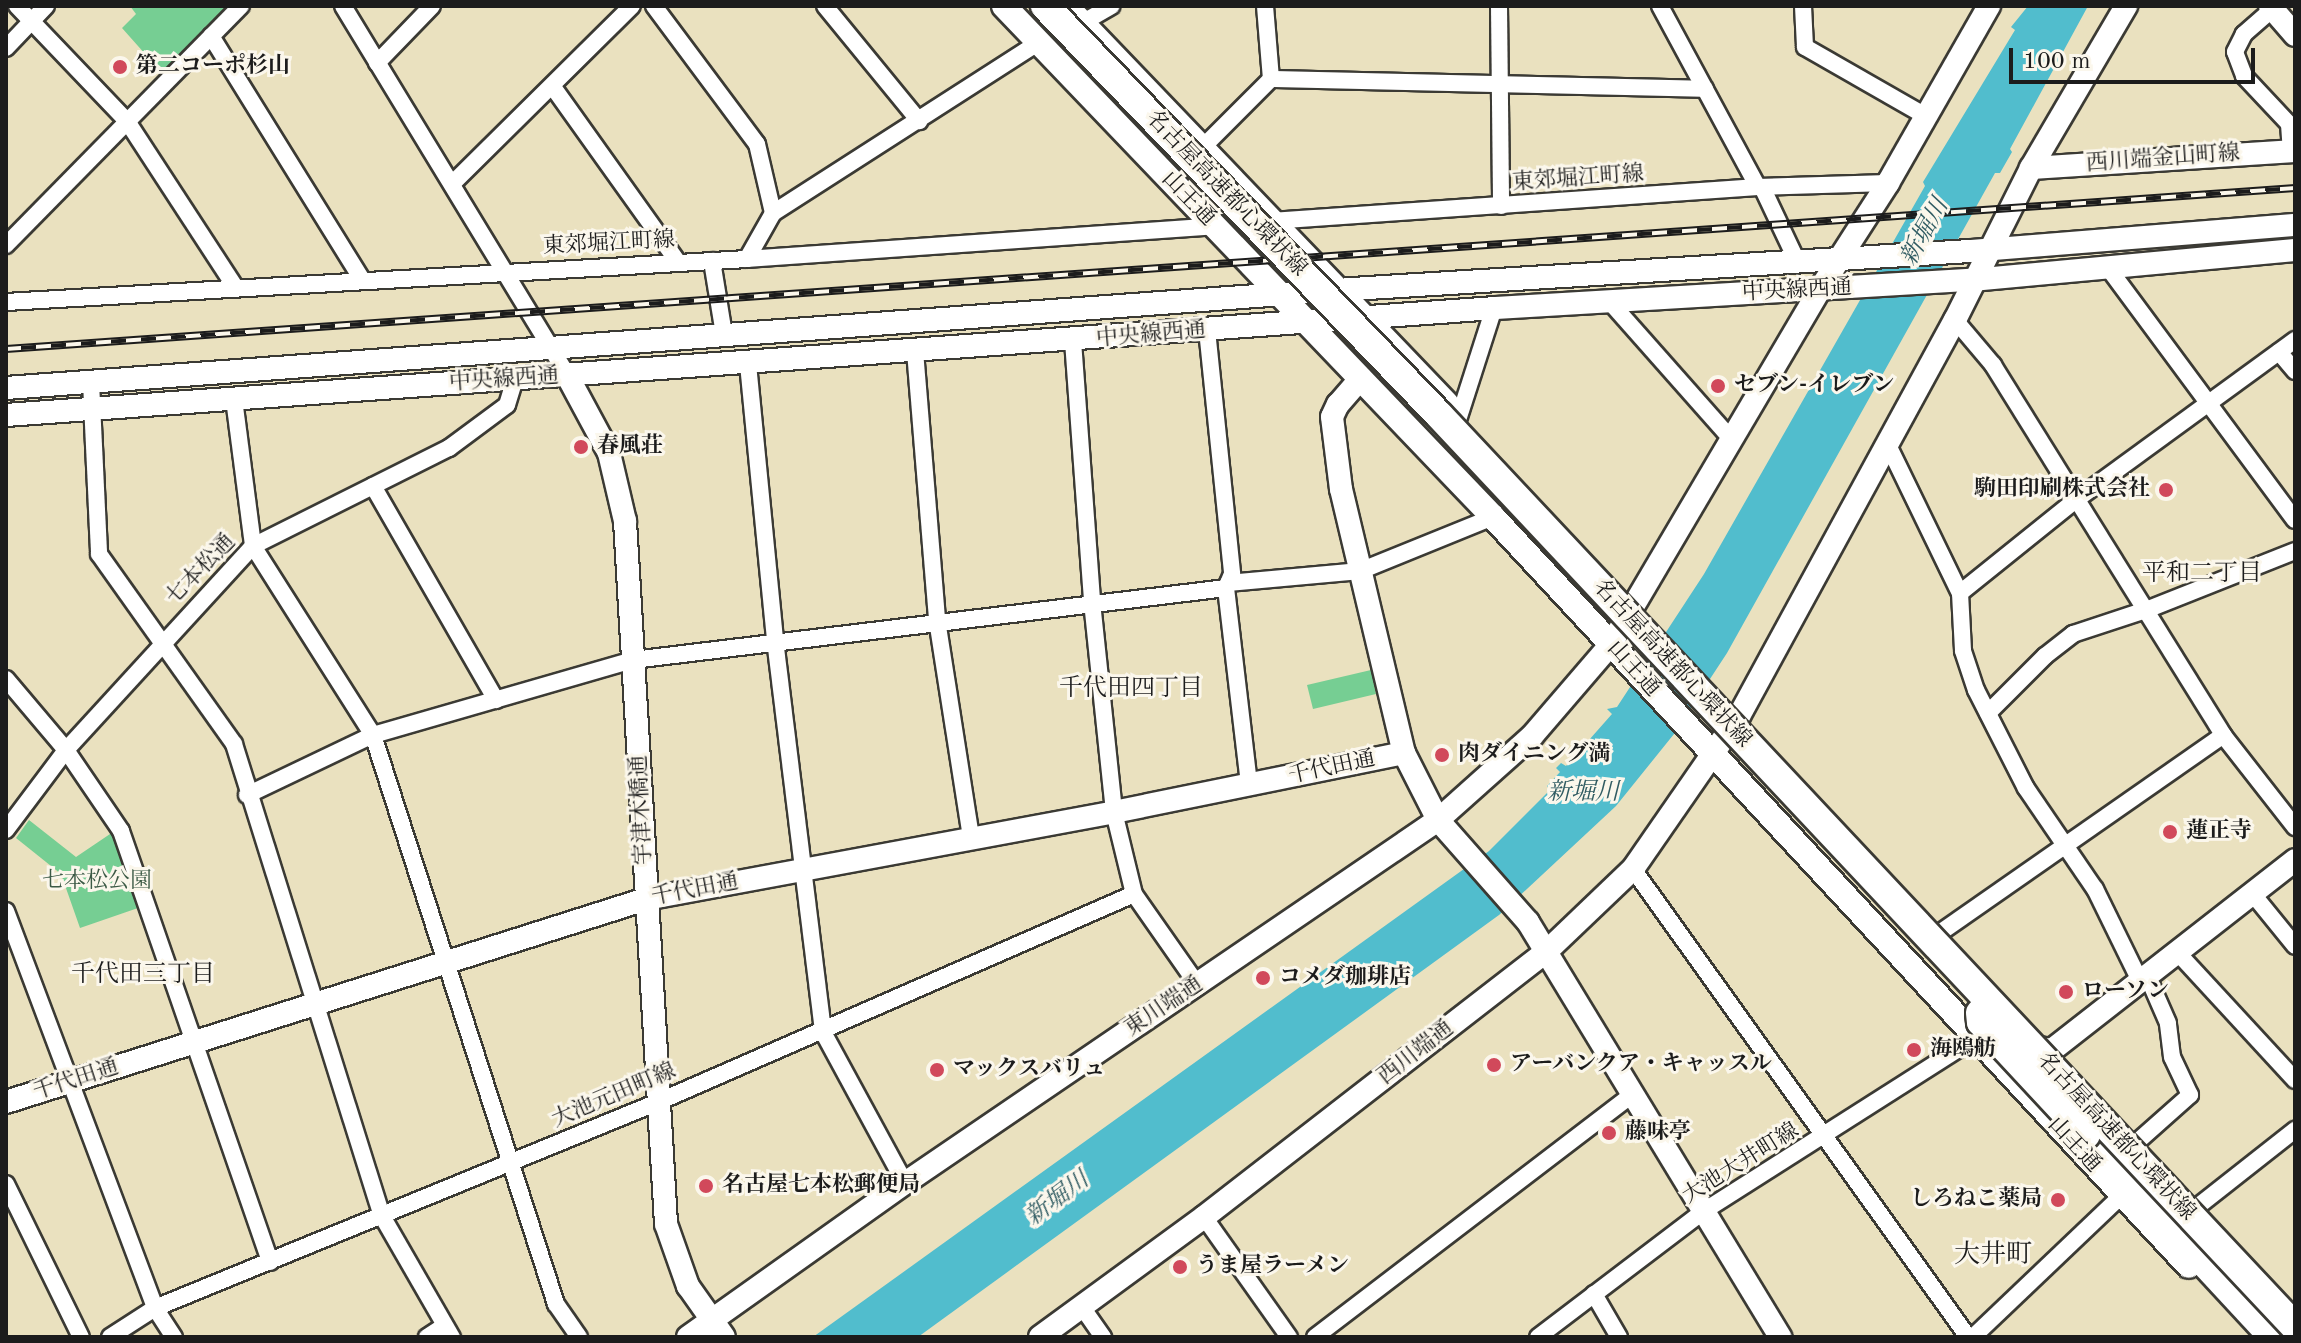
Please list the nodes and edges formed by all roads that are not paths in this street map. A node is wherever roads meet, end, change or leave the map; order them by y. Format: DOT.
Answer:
graph roads {
  1 [pos="17,6"];
  2 [pos="46,6"];
  3 [pos="241,6"];
  4 [pos="343,6"];
  5 [pos="432,6"];
  6 [pos="632,6"];
  7 [pos="654,6"];
  8 [pos="825,6"];
  9 [pos="1004,6"];
  10 [pos="1111,6"];
  11 [pos="1265,6"];
  12 [pos="1499,6"];
  13 [pos="1660,6"];
  14 [pos="1803,6"];
  15 [pos="1989,6"];
  16 [pos="2126,6"];
  17 [pos="2273,7"];
  18 [pos="1066,10"];
  19 [pos="32,22"];
  20 [pos="2295,35"];
  21 [pos="211,36"];
  22 [pos="1038,43"];
  23 [pos="6,48"];
  24 [pos="377,63"];
  25 [pos="1271,79"];
  26 [pos="1500,86"];
  27 [pos="553,87"];
  28 [pos="1705,89"];
  29 [pos="1927,117"];
  30 [pos="127,121"];
  31 [pos="919,121"];
  32 [pos="1202,148"];
  33 [pos="2293,151"];
  34 [pos="2031,168"];
  35 [pos="1888,183"];
  36 [pos="452,184"];
  37 [pos="1760,187"];
  38 [pos="1501,206"];
  39 [pos="773,213"];
  40 [pos="1271,221"];
  41 [pos="2295,225"];
  42 [pos="1214,226"];
  43 [pos="6,245"];
  44 [pos="1979,250"];
  45 [pos="2295,250"];
  46 [pos="747,259"];
  47 [pos="1840,259"];
  48 [pos="677,261"];
  49 [pos="712,261"];
  50 [pos="1797,261"];
  51 [pos="2109,269"];
  52 [pos="505,272"];
  53 [pos="1964,280"];
  54 [pos="363,281"];
  55 [pos="236,288"];
  56 [pos="1820,289"];
  57 [pos="1341,291"];
  58 [pos="1280,295"];
  59 [pos="6,302"];
  60 [pos="1610,302"];
  61 [pos="1494,308"];
  62 [pos="1366,317"];
  63 [pos="1955,320"];
  64 [pos="1307,323"];
  65 [pos="1207,330"];
  66 [pos="724,334"];
  67 [pos="2295,340"];
  68 [pos="1073,341"];
  69 [pos="549,349"];
  70 [pos="915,351"];
  71 [pos="2279,352"];
  72 [pos="748,364"];
  73 [pos="2295,371"];
  74 [pos="567,375"];
  75 [pos="1361,378"];
  76 [pos="515,379"];
  77 [pos="91,382"];
  78 [pos="6,388"];
  79 [pos="234,399"];
  80 [pos="2207,405"];
  81 [pos="93,409"];
  82 [pos="6,415"];
  83 [pos="1459,417"];
  84 [pos="1731,439"];
  85 [pos="1888,445"];
  86 [pos="373,486"];
  87 [pos="2077,499"];
  88 [pos="1493,517"];
  89 [pos="2295,520"];
  90 [pos="253,546"];
  91 [pos="2295,551"];
  92 [pos="1360,571"];
  93 [pos="1227,586"];
  94 [pos="1960,593"];
  95 [pos="1092,602"];
  96 [pos="1633,603"];
  97 [pos="2146,610"];
  98 [pos="937,620"];
  99 [pos="775,640"];
  100 [pos="162,643"];
  101 [pos="1611,644"];
  102 [pos="633,660"];
  103 [pos="6,679"];
  104 [pos="496,700"];
  105 [pos="1988,713"];
  106 [pos="1739,716"];
  107 [pos="373,735"];
  108 [pos="2223,735"];
  109 [pos="66,750"];
  110 [pos="1404,753"];
  111 [pos="1712,756"];
  112 [pos="1249,785"];
  113 [pos="247,795"];
  114 [pos="1114,812"];
  115 [pos="1438,820"];
  116 [pos="2295,827"];
  117 [pos="6,830"];
  118 [pos="971,838"];
  119 [pos="2064,847"];
  120 [pos="2295,860"];
  121 [pos="1633,869"];
  122 [pos="804,870"];
  123 [pos="2252,893"];
  124 [pos="1134,894"];
  125 [pos="646,899"];
  126 [pos="6,911"];
  127 [pos="1941,932"];
  128 [pos="2295,946"];
  129 [pos="1546,952"];
  130 [pos="2177,952"];
  131 [pos="448,963"];
  132 [pos="2144,978"];
  133 [pos="1197,984"];
  134 [pos="1976,988"];
  135 [pos="314,1005"];
  136 [pos="823,1032"];
  137 [pos="1976,1038"];
  138 [pos="195,1043"];
  139 [pos="2052,1050"];
  140 [pos="2295,1080"];
  141 [pos="71,1082"];
  142 [pos="1633,1094"];
  143 [pos="6,1102"];
  144 [pos="658,1102"];
  145 [pos="2295,1130"];
  146 [pos="1824,1137"];
  147 [pos="2137,1142"];
  148 [pos="511,1163"];
  149 [pos="905,1183"];
  150 [pos="6,1184"];
  151 [pos="2121,1196"];
  152 [pos="2197,1207"];
  153 [pos="1704,1211"];
  154 [pos="382,1216"];
  155 [pos="1204,1217"];
  156 [pos="270,1262"];
  157 [pos="1594,1294"];
  158 [pos="1082,1307"];
  159 [pos="155,1308"];
  160 [pos="2295,1312"];
  161 [pos="718,1329"];
  162 [pos="448,1332"];
  163 [pos="81,1337"];
  164 [pos="110,1337"];
  165 [pos="174,1337"];
  166 [pos="427,1337"];
  167 [pos="579,1337"];
  168 [pos="688,1337"];
  169 [pos="1040,1337"];
  170 [pos="1103,1337"];
  171 [pos="1289,1337"];
  172 [pos="1315,1337"];
  173 [pos="1538,1337"];
  174 [pos="1619,1337"];
  175 [pos="1780,1337"];
  176 [pos="1970,1337"];
  177 [pos="2258,1337"];
  178 [pos="2273,1337"];
  1 -- 19 [label="street"];
  2 -- 19 [label="street"];
  3 -- 21 [label="street"];
  4 -- 24 [label="street"];
  5 -- 24 [label="street"];
  6 -- 27 [label="street"];
  7 -- 39 [label="street"];
  8 -- 31 [label="street"];
  9 -- 22 [label="main road, 山王通"];
  10 -- 18 [label="street"];
  11 -- 25 [label="street"];
  12 -- 26 [label="street"];
  13 -- 28 [label="street"];
  14 -- 29 [label="street"];
  15 -- 29 [label="street, 東川端通"];
  16 -- 34 [label="street, 西川端通"];
  17 -- 20 [label="street"];
  17 -- 33 [label="street"];
  18 -- 32 [label="main road, 山王通"];
  18 -- 134 [label="highway, 名古屋高速都心環状線, bridge"];
  19 -- 23 [label="street"];
  19 -- 30 [label="street"];
  21 -- 30 [label="street"];
  21 -- 54 [label="street"];
  22 -- 31 [label="street"];
  22 -- 42 [label="main road, 山王通"];
  24 -- 36 [label="street"];
  25 -- 26 [label="street"];
  25 -- 32 [label="street"];
  26 -- 28 [label="street"];
  26 -- 38 [label="street"];
  27 -- 36 [label="street"];
  27 -- 48 [label="street"];
  28 -- 37 [label="street"];
  29 -- 35 [label="street, 東川端通"];
  30 -- 43 [label="street"];
  30 -- 55 [label="street"];
  31 -- 39 [label="street"];
  32 -- 40 [label="main road, 山王通"];
  33 -- 34 [label="street, 西川端金山町線"];
  34 -- 44 [label="street, 西川端通"];
  35 -- 37 [label="street, 東郊堀江町線"];
  35 -- 47 [label="street, 東川端通"];
  36 -- 52 [label="street"];
  37 -- 38 [label="street, 東郊堀江町線"];
  37 -- 50 [label="street"];
  38 -- 40 [label="street, 東郊堀江町線"];
  39 -- 46 [label="street"];
  40 -- 57 [label="main road, 山王通"];
  41 -- 44 [label="street, 中央線西通"];
  42 -- 46 [label="street, 東郊堀江町線"];
  42 -- 58 [label="main road, 山王通"];
  44 -- 47 [label="street, 中央線西通"];
  44 -- 53 [label="street, 西川端通"];
  45 -- 51 [label="street, 中央線西通"];
  46 -- 49 [label="street, 東郊堀江町線"];
  47 -- 50 [label="street, 中央線西通"];
  47 -- 56 [label="street, 東川端通"];
  48 -- 49 [label="street, 東郊堀江町線"];
  48 -- 52 [label="street, 東郊堀江町線"];
  49 -- 66 [label="street"];
  50 -- 57 [label="street, 中央線西通"];
  51 -- 53 [label="street, 中央線西通"];
  51 -- 80 [label="street"];
  52 -- 54 [label="street, 東郊堀江町線"];
  52 -- 69 [label="street"];
  53 -- 56 [label="street, 中央線西通"];
  53 -- 63 [label="street, 西川端通"];
  54 -- 55 [label="street, 東郊堀江町線"];
  55 -- 59 [label="street, 東郊堀江町線"];
  56 -- 60 [label="street, 中央線西通"];
  56 -- 84 [label="street, 東川端通"];
  57 -- 58 [label="street, 中央線西通"];
  57 -- 62 [label="main road, 山王通"];
  58 -- 64 [label="main road, 山王通"];
  58 -- 66 [label="street, 中央線西通"];
  60 -- 61 [label="street, 中央線西通"];
  60 -- 84 [label="street"];
  61 -- 62 [label="street, 中央線西通"];
  61 -- 83 [label="street"];
  62 -- 64 [label="street, 中央線西通"];
  62 -- 83 [label="main road, 山王通"];
  63 -- 85 [label="street, 西川端通"];
  63 -- 87 [label="street"];
  64 -- 65 [label="street, 中央線西通"];
  64 -- 75 [label="main road, 山王通"];
  65 -- 68 [label="street, 中央線西通"];
  65 -- 93 [label="street"];
  66 -- 69 [label="street, 中央線西通"];
  67 -- 71 [label="street"];
  68 -- 70 [label="street, 中央線西通"];
  68 -- 95 [label="street"];
  69 -- 74 [label="street"];
  69 -- 77 [label="street, 中央線西通"];
  70 -- 72 [label="street, 中央線西通"];
  70 -- 98 [label="street"];
  71 -- 73 [label="street"];
  71 -- 80 [label="street"];
  72 -- 74 [label="street, 中央線西通"];
  72 -- 99 [label="street"];
  74 -- 76 [label="street, 中央線西通"];
  74 -- 102 [label="street, 宇津木橋通"];
  75 -- 88 [label="main road, 山王通"];
  75 -- 92 [label="street"];
  76 -- 79 [label="street, 中央線西通"];
  76 -- 86 [label="street, 七本松通"];
  77 -- 78 [label="street, 中央線西通"];
  77 -- 81 [label="street"];
  79 -- 81 [label="street, 中央線西通"];
  79 -- 90 [label="street"];
  80 -- 87 [label="street"];
  80 -- 89 [label="street"];
  81 -- 82 [label="street, 中央線西通"];
  81 -- 100 [label="street"];
  83 -- 96 [label="main road, 山王通"];
  84 -- 96 [label="street, 東川端通"];
  85 -- 94 [label="street"];
  85 -- 106 [label="street, 西川端通"];
  86 -- 90 [label="street, 七本松通"];
  86 -- 104 [label="street"];
  87 -- 94 [label="street"];
  87 -- 97 [label="street"];
  88 -- 92 [label="street"];
  88 -- 101 [label="main road, 山王通"];
  90 -- 100 [label="street, 七本松通"];
  90 -- 107 [label="street"];
  91 -- 97 [label="street"];
  92 -- 93 [label="street"];
  92 -- 110 [label="street"];
  93 -- 95 [label="street"];
  93 -- 112 [label="street"];
  94 -- 105 [label="street"];
  95 -- 98 [label="street"];
  95 -- 114 [label="street"];
  96 -- 101 [label="street, 東川端通"];
  96 -- 106 [label="main road, 山王通"];
  97 -- 105 [label="street"];
  97 -- 108 [label="street"];
  98 -- 99 [label="street"];
  98 -- 118 [label="street"];
  99 -- 102 [label="street"];
  99 -- 122 [label="street"];
  100 -- 109 [label="street, 七本松通"];
  100 -- 113 [label="street"];
  101 -- 111 [label="main road, 山王通"];
  101 -- 115 [label="street, 東川端通"];
  102 -- 104 [label="street"];
  102 -- 125 [label="street, 宇津木橋通"];
  103 -- 109 [label="street"];
  104 -- 107 [label="street"];
  105 -- 119 [label="street"];
  106 -- 111 [label="street, 西川端通"];
  106 -- 127 [label="main road, 山王通"];
  107 -- 113 [label="street"];
  107 -- 131 [label="street"];
  108 -- 116 [label="street"];
  108 -- 119 [label="street"];
  109 -- 117 [label="street, 七本松通"];
  109 -- 138 [label="street"];
  110 -- 112 [label="street, 千代田通"];
  110 -- 115 [label="street"];
  111 -- 121 [label="street, 西川端通"];
  111 -- 137 [label="main road, 山王通"];
  112 -- 114 [label="street, 千代田通"];
  113 -- 135 [label="street"];
  114 -- 118 [label="street, 千代田通"];
  114 -- 124 [label="street"];
  115 -- 129 [label="street"];
  115 -- 133 [label="street, 東川端通"];
  118 -- 122 [label="street, 千代田通"];
  119 -- 127 [label="street"];
  119 -- 132 [label="street"];
  120 -- 123 [label="street"];
  121 -- 129 [label="street, 西川端通"];
  121 -- 146 [label="street"];
  122 -- 125 [label="street, 千代田通"];
  122 -- 136 [label="street"];
  123 -- 128 [label="street"];
  123 -- 130 [label="street"];
  124 -- 133 [label="street"];
  124 -- 136 [label="street, 大池元田町線"];
  125 -- 131 [label="street, 千代田通"];
  125 -- 144 [label="street, 宇津木橋通"];
  126 -- 141 [label="street"];
  127 -- 139 [label="main road, 山王通"];
  129 -- 142 [label="street"];
  129 -- 155 [label="street, 西川端通"];
  130 -- 132 [label="street"];
  130 -- 140 [label="street"];
  131 -- 135 [label="street, 千代田通"];
  131 -- 148 [label="street"];
  132 -- 139 [label="street"];
  132 -- 147 [label="street"];
  133 -- 149 [label="street, 東川端通"];
  134 -- 160 [label="highway, 名古屋高速都心環状線, bridge"];
  134 -- 178 [label="highway, bridge"];
  135 -- 138 [label="street, 千代田通"];
  135 -- 154 [label="street"];
  136 -- 144 [label="street, 大池元田町線"];
  136 -- 149 [label="street"];
  137 -- 139 [label="street"];
  137 -- 146 [label="street, 大池大井町線"];
  137 -- 151 [label="main road, 山王通"];
  138 -- 141 [label="street, 千代田通"];
  138 -- 156 [label="street"];
  139 -- 147 [label="main road, 山王通"];
  141 -- 143 [label="street, 千代田通"];
  141 -- 159 [label="street"];
  142 -- 153 [label="street"];
  142 -- 172 [label="street"];
  144 -- 148 [label="street, 大池元田町線"];
  144 -- 161 [label="street, 宇津木橋通"];
  145 -- 152 [label="street"];
  146 -- 153 [label="street, 大池大井町線"];
  146 -- 176 [label="street"];
  147 -- 152 [label="main road, 山王通"];
  148 -- 154 [label="street, 大池元田町線"];
  148 -- 167 [label="street"];
  149 -- 161 [label="street, 東川端通"];
  150 -- 163 [label="street"];
  151 -- 176 [label="street"];
  151 -- 177 [label="main road, 山王通"];
  152 -- 160 [label="main road, 山王通"];
  153 -- 157 [label="street, 大池大井町線"];
  153 -- 175 [label="street"];
  154 -- 156 [label="street, 大池元田町線"];
  154 -- 162 [label="street"];
  155 -- 158 [label="street, 西川端通"];
  155 -- 171 [label="street"];
  156 -- 159 [label="street, 大池元田町線"];
  157 -- 173 [label="street, 大池大井町線"];
  157 -- 174 [label="street"];
  158 -- 169 [label="street, 西川端通"];
  158 -- 170 [label="street"];
  159 -- 164 [label="street, 大池元田町線"];
  159 -- 165 [label="street"];
  161 -- 168 [label="street, 東川端通"];
  162 -- 166 [label="street"];
}
